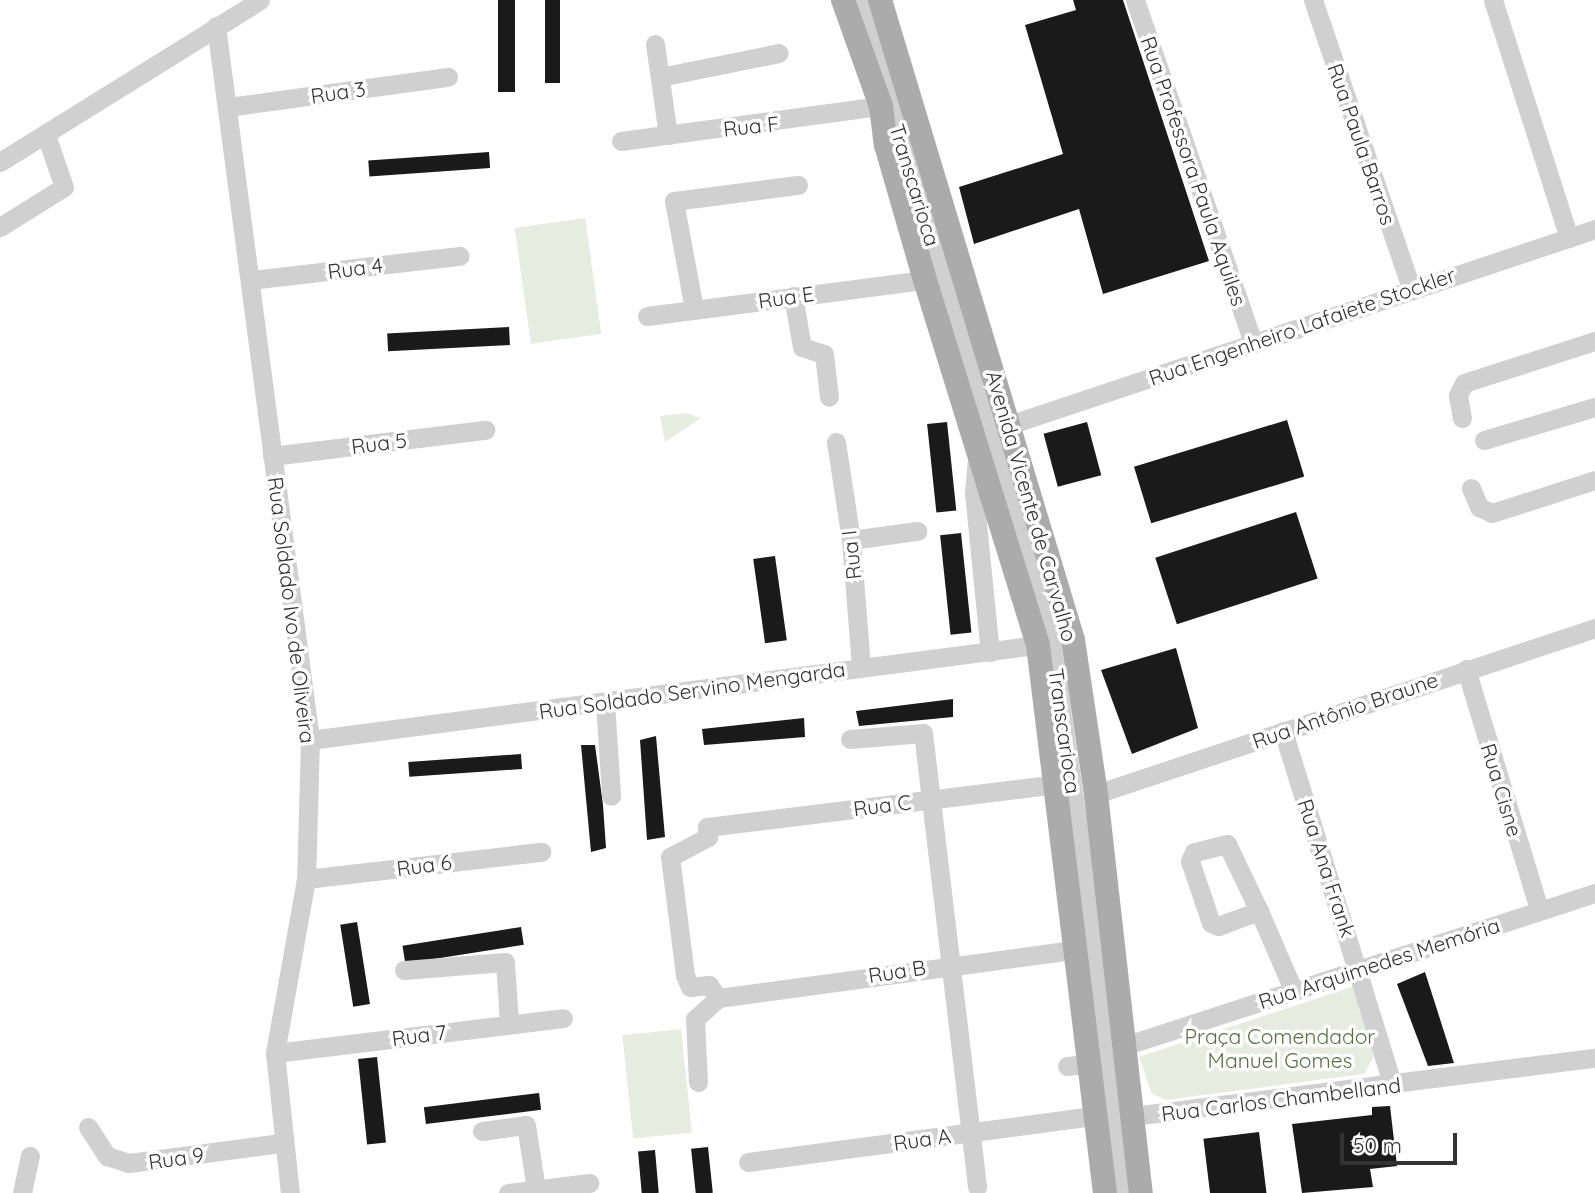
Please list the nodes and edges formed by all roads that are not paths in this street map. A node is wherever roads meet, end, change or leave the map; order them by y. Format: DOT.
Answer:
graph roads {
  1 [pos="260,0"];
  2 [pos="844,0"];
  3 [pos="861,0"];
  4 [pos="880,0"];
  5 [pos="1135,0"];
  6 [pos="1313,0"];
  7 [pos="1493,0"];
  8 [pos="216,26"];
  9 [pos="655,44"];
  10 [pos="779,53"];
  11 [pos="448,77"];
  12 [pos="660,77"];
  13 [pos="881,106"];
  14 [pos="228,107"];
  15 [pos="46,135"];
  16 [pos="668,135"];
  17 [pos="621,141"];
  18 [pos="0,162"];
  19 [pos="798,185"];
  20 [pos="0,227"];
  21 [pos="1595,229"];
  22 [pos="1569,237"];
  23 [pos="460,256"];
  24 [pos="251,280"];
  25 [pos="925,280"];
  26 [pos="1411,288"];
  27 [pos="793,296"];
  28 [pos="694,309"];
  29 [pos="647,316"];
  30 [pos="1595,341"];
  31 [pos="1253,342"];
  32 [pos="829,397"];
  33 [pos="1595,407"];
  34 [pos="1462,418"];
  35 [pos="1009,425"];
  36 [pos="485,430"];
  37 [pos="1484,440"];
  38 [pos="836,442"];
  39 [pos="978,450"];
  40 [pos="272,456"];
  41 [pos="1595,481"];
  42 [pos="1471,488"];
  43 [pos="917,531"];
  44 [pos="851,540"];
  45 [pos="1595,628"];
  46 [pos="1054,643"];
  47 [pos="990,652"];
  48 [pos="861,668"];
  49 [pos="1466,669"];
  50 [pos="605,702"];
  51 [pos="1283,732"];
  52 [pos="850,739"];
  53 [pos="310,740"];
  54 [pos="1058,784"];
  55 [pos="1096,794"];
  56 [pos="611,796"];
  57 [pos="933,799"];
  58 [pos="541,852"];
  59 [pos="306,879"];
  60 [pos="1595,893"];
  61 [pos="1538,910"];
  62 [pos="1259,911"];
  63 [pos="1075,950"];
  64 [pos="953,963"];
  65 [pos="404,970"];
  66 [pos="1360,970"];
  67 [pos="1294,992"];
  68 [pos="718,998"];
  69 [pos="563,1018"];
  70 [pos="509,1023"];
  71 [pos="1124,1046"];
  72 [pos="275,1053"];
  73 [pos="1595,1058"];
  74 [pos="698,1082"];
  75 [pos="1394,1086"];
  76 [pos="1095,1116"];
  77 [pos="1133,1116"];
  78 [pos="88,1127"];
  79 [pos="482,1131"];
  80 [pos="968,1133"];
  81 [pos="281,1143"];
  82 [pos="30,1156"];
  83 [pos="748,1162"];
  84 [pos="589,1183"];
  85 [pos="977,1187"];
  86 [pos="536,1189"];
  87 [pos="22,1193"];
  88 [pos="290,1193"];
  89 [pos="508,1193"];
  90 [pos="1105,1193"];
  91 [pos="1121,1193"];
  92 [pos="1141,1193"];
  1 -- 8 [label="street"];
  2 -- 13 [label="main road, Avenida Vicente de Carvalho"];
  3 -- 46 [label="street, Transcarioca"];
  4 -- 35 [label="main road, Avenida Vicente de Carvalho"];
  5 -- 31 [label="street, Rua Professora Paula Aquiles"];
  6 -- 26 [label="street, Rua Paula Barros"];
  7 -- 22 [label="street"];
  8 -- 14 [label="street, Rua Soldado Ivo de Oliveira"];
  8 -- 15 [label="street"];
  9 -- 12 [label="street"];
  10 -- 12 [label="street"];
  11 -- 14 [label="street, Rua 3"];
  12 -- 16 [label="street"];
  13 -- 16 [label="street, Rua F"];
  13 -- 25 [label="main road, Avenida Vicente de Carvalho"];
  14 -- 24 [label="street, Rua Soldado Ivo de Oliveira"];
  15 -- 18 [label="street"];
  15 -- 20 [label="street"];
  16 -- 17 [label="street, Rua F"];
  19 -- 28 [label="street"];
  21 -- 22 [label="street, Rua Engenheiro Lafaiete Stockler"];
  22 -- 26 [label="street, Rua Engenheiro Lafaiete Stockler"];
  23 -- 24 [label="street, Rua 4"];
  24 -- 40 [label="street, Rua Soldado Ivo de Oliveira"];
  25 -- 27 [label="street, Rua E"];
  25 -- 39 [label="main road, Avenida Vicente de Carvalho"];
  26 -- 31 [label="street, Rua Engenheiro Lafaiete Stockler"];
  27 -- 28 [label="street, Rua E"];
  27 -- 32 [label="street"];
  28 -- 29 [label="street, Rua E"];
  30 -- 34 [label="street"];
  31 -- 35 [label="street, Rua Engenheiro Lafaiete Stockler"];
  33 -- 37 [label="street"];
  35 -- 46 [label="main road, Avenida Vicente de Carvalho"];
  36 -- 40 [label="street, Rua 5"];
  38 -- 44 [label="street, Rua I"];
  39 -- 46 [label="main road, Avenida Vicente de Carvalho"];
  39 -- 47 [label="street, Avenida Vicente de Carvalho"];
  40 -- 53 [label="street, Rua Soldado Ivo de Oliveira"];
  41 -- 42 [label="street"];
  43 -- 44 [label="street"];
  44 -- 48 [label="street, Rua I"];
  45 -- 49 [label="street, Rua Antônio Braune"];
  46 -- 47 [label="street, Rua Soldado Servino Mengarda"];
  46 -- 54 [label="main road, Avenida Vicente de Carvalho"];
  46 -- 55 [label="main road, Avenida Vicente de Carvalho"];
  46 -- 91 [label="street, Transcarioca"];
  47 -- 48 [label="street, Rua Soldado Servino Mengarda"];
  48 -- 50 [label="street, Rua Soldado Servino Mengarda"];
  49 -- 51 [label="street, Rua Antônio Braune"];
  49 -- 61 [label="street, Rua Cisne"];
  50 -- 53 [label="street, Rua Soldado Servino Mengarda"];
  50 -- 56 [label="street"];
  51 -- 55 [label="street, Rua Antônio Braune"];
  51 -- 66 [label="street, Rua Ana Frank"];
  52 -- 57 [label="street"];
  53 -- 59 [label="street, Rua Soldado Ivo de Oliveira"];
  54 -- 57 [label="street, Rua C"];
  54 -- 63 [label="main road, Avenida Vicente de Carvalho"];
  55 -- 71 [label="main road, Avenida Vicente de Carvalho"];
  57 -- 64 [label="street"];
  57 -- 68 [label="street, Rua C"];
  58 -- 59 [label="street, Rua 6"];
  59 -- 72 [label="street, Rua Soldado Ivo de Oliveira"];
  60 -- 61 [label="street, Rua Arquimedes Memória"];
  61 -- 66 [label="street, Rua Arquimedes Memória"];
  62 -- 67 [label="street"];
  63 -- 64 [label="street, Rua B"];
  63 -- 76 [label="main road, Avenida Vicente de Carvalho"];
  64 -- 68 [label="street, Rua B"];
  64 -- 80 [label="street"];
  65 -- 70 [label="street"];
  66 -- 67 [label="street, Rua Arquimedes Memória"];
  66 -- 75 [label="street, Rua Ana Frank"];
  67 -- 71 [label="street, Rua Arquimedes Memória"];
  68 -- 74 [label="street"];
  69 -- 70 [label="street, Rua 7"];
  70 -- 72 [label="street, Rua 7"];
  71 -- 77 [label="main road, Avenida Vicente de Carvalho"];
  72 -- 81 [label="street, Rua Soldado Ivo de Oliveira"];
  73 -- 75 [label="street, Rua Carlos Chambelland"];
  75 -- 77 [label="street, Rua Carlos Chambelland"];
  76 -- 80 [label="street, Rua A"];
  76 -- 90 [label="main road, Avenida Vicente de Carvalho"];
  77 -- 92 [label="main road, Avenida Vicente de Carvalho"];
  78 -- 81 [label="street, Rua 9"];
  79 -- 86 [label="street"];
  80 -- 83 [label="street, Rua A"];
  80 -- 85 [label="street"];
  81 -- 88 [label="street, Rua Soldado Ivo de Oliveira"];
  82 -- 87 [label="street"];
  84 -- 86 [label="street"];
  86 -- 89 [label="street"];
}
